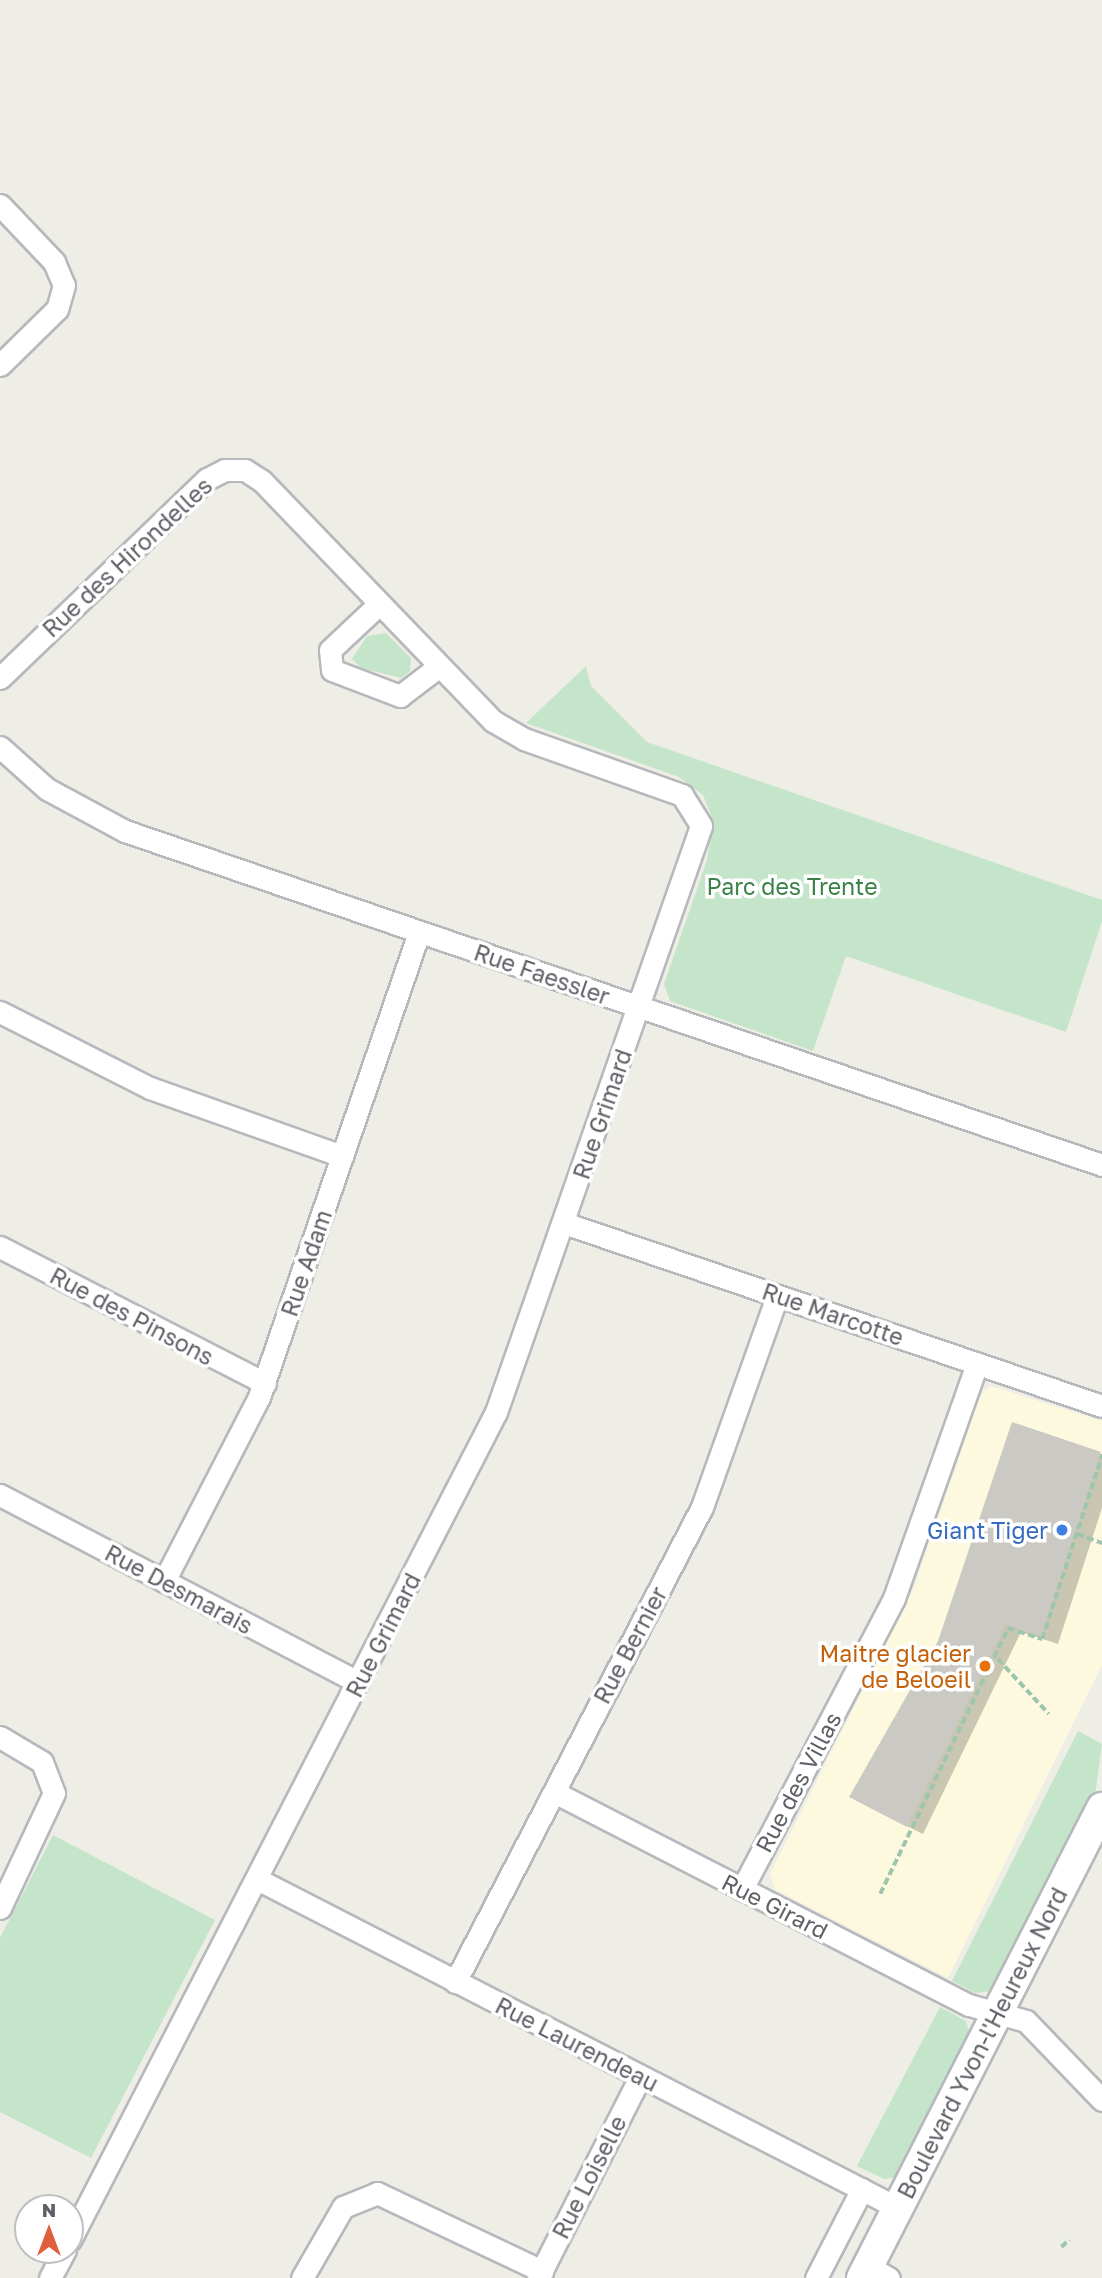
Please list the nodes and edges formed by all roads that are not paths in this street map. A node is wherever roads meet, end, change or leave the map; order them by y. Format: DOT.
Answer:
graph roads {
  1 [pos="0,205"];
  2 [pos="0,365"];
  3 [pos="379,604"];
  4 [pos="438,667"];
  5 [pos="0,678"];
  6 [pos="0,747"];
  7 [pos="419,932"];
  8 [pos="639,1007"];
  9 [pos="0,1012"];
  10 [pos="342,1156"];
  11 [pos="1102,1165"];
  12 [pos="564,1223"];
  13 [pos="0,1247"];
  14 [pos="777,1296"];
  15 [pos="977,1363"];
  16 [pos="265,1383"];
  17 [pos="1102,1406"];
  18 [pos="0,1495"];
  19 [pos="164,1581"];
  20 [pos="358,1682"];
  21 [pos="0,1737"];
  22 [pos="554,1791"];
  23 [pos="1102,1808"];
  24 [pos="257,1879"];
  25 [pos="742,1889"];
  26 [pos="0,1908"];
  27 [pos="455,1982"];
  28 [pos="998,2013"];
  29 [pos="640,2077"];
  30 [pos="1102,2100"];
  31 [pos="862,2189"];
  32 [pos="898,2208"];
  33 [pos="84,2212"];
  34 [pos="540,2274"];
  35 [pos="873,2274"];
  36 [pos="302,2278"];
  37 [pos="817,2278"];
  1 -- 2 [label="street"];
  3 -- 4 [label="street, Rue des Hirondelles"];
  3 -- 4 [label="street"];
  3 -- 5 [label="street, Rue des Hirondelles"];
  4 -- 8 [label="street, Rue des Hirondelles"];
  6 -- 7 [label="street, Rue Faessler"];
  7 -- 8 [label="street, Rue Faessler"];
  7 -- 10 [label="street, Rue Adam"];
  8 -- 11 [label="street, Rue Faessler"];
  8 -- 12 [label="street, Rue Grimard"];
  9 -- 10 [label="street"];
  10 -- 16 [label="street, Rue Adam"];
  12 -- 14 [label="street, Rue Marcotte"];
  12 -- 20 [label="street, Rue Grimard"];
  13 -- 16 [label="street, Rue des Pinsons"];
  14 -- 15 [label="street, Rue Marcotte"];
  14 -- 22 [label="street, Rue Bernier"];
  15 -- 17 [label="street, Rue Marcotte"];
  15 -- 25 [label="street, Rue des Villas"];
  16 -- 19 [label="street, Rue Adam"];
  18 -- 19 [label="street, Rue Desmarais"];
  19 -- 20 [label="street, Rue Desmarais"];
  20 -- 24 [label="street, Rue Grimard"];
  21 -- 26 [label="street"];
  22 -- 25 [label="street, Rue Girard"];
  22 -- 27 [label="street, Rue Bernier"];
  23 -- 28 [label="street, Boulevard Yvon-l'Heureux Nord"];
  24 -- 27 [label="street, Rue Laurendeau"];
  24 -- 33 [label="street, Rue Grimard"];
  25 -- 28 [label="street, Rue Girard"];
  27 -- 29 [label="street, Rue Laurendeau"];
  28 -- 30 [label="street, Rue Girard"];
  28 -- 32 [label="street, Boulevard Yvon-l'Heureux Nord"];
  29 -- 31 [label="street, Rue Laurendeau"];
  29 -- 34 [label="street, Rue Loiselle"];
  31 -- 32 [label="street, Rue Laurendeau"];
  31 -- 37 [label="street, Boulevard Yvon-l'Heureux Nord"];
  32 -- 35 [label="street, Boulevard Yvon-l'Heureux Nord"];
  34 -- 36 [label="street"];
}
